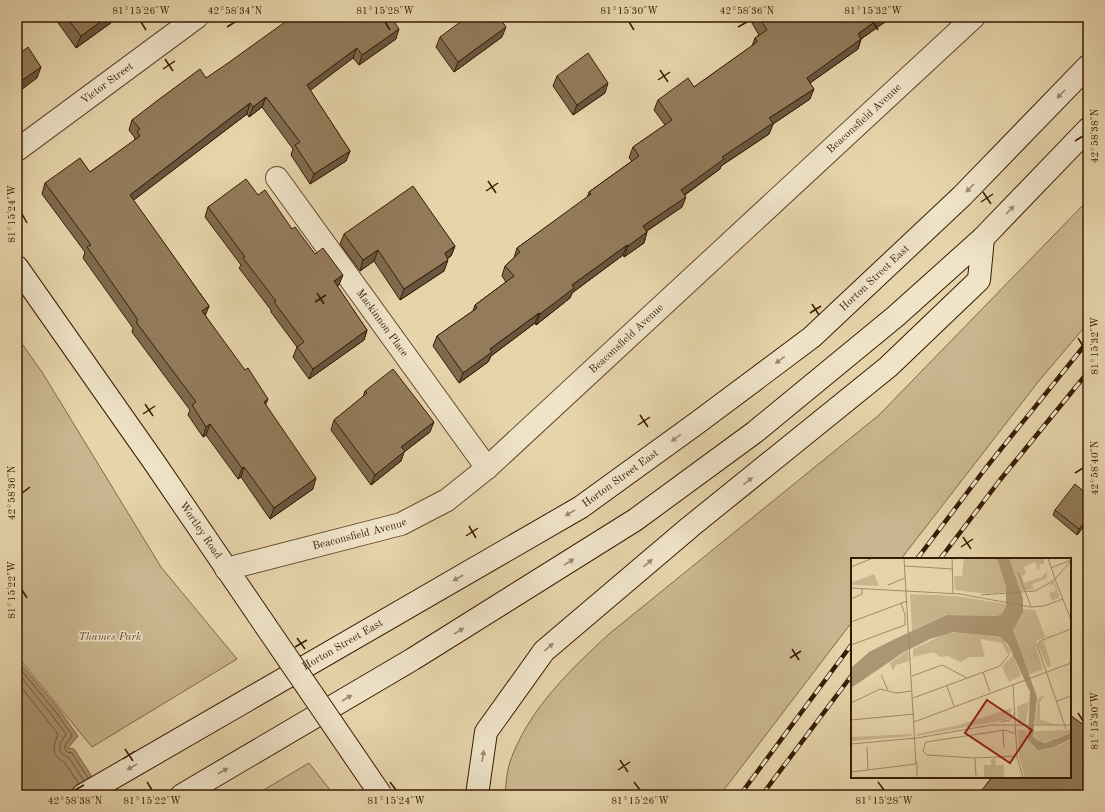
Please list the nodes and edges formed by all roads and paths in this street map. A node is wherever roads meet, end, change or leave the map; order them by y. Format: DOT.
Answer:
graph roads {
  1 [pos="197,17"];
  2 [pos="974,17"];
  3 [pos="1088,66"];
  4 [pos="1088,129"];
  5 [pos="17,150"];
  6 [pos="277,178"];
  7 [pos="983,238"];
  8 [pos="17,267"];
  9 [pos="487,468"];
  10 [pos="226,569"];
  11 [pos="186,793"];
  12 [pos="83,795"];
  13 [pos="381,795"];
  14 [pos="477,795"];
  1 -- 5 [label="main road, Victor Street"];
  2 -- 9 [label="main road, Beaconsfield Avenue"];
  3 -- 12 [label="main road, Horton Street East, one-way"];
  7 -- 4 [label="main road, one-way"];
  6 -- 9 [label="main road, Mackinnon Place"];
  11 -- 7 [label="main road, one-way"];
  14 -- 7 [label="main road, one-way"];
  8 -- 10 [label="main road, Wortley Road"];
  9 -- 10 [label="main road, Beaconsfield Avenue"];
  10 -- 13 [label="main road, Wortley Road, bridge"];
}
